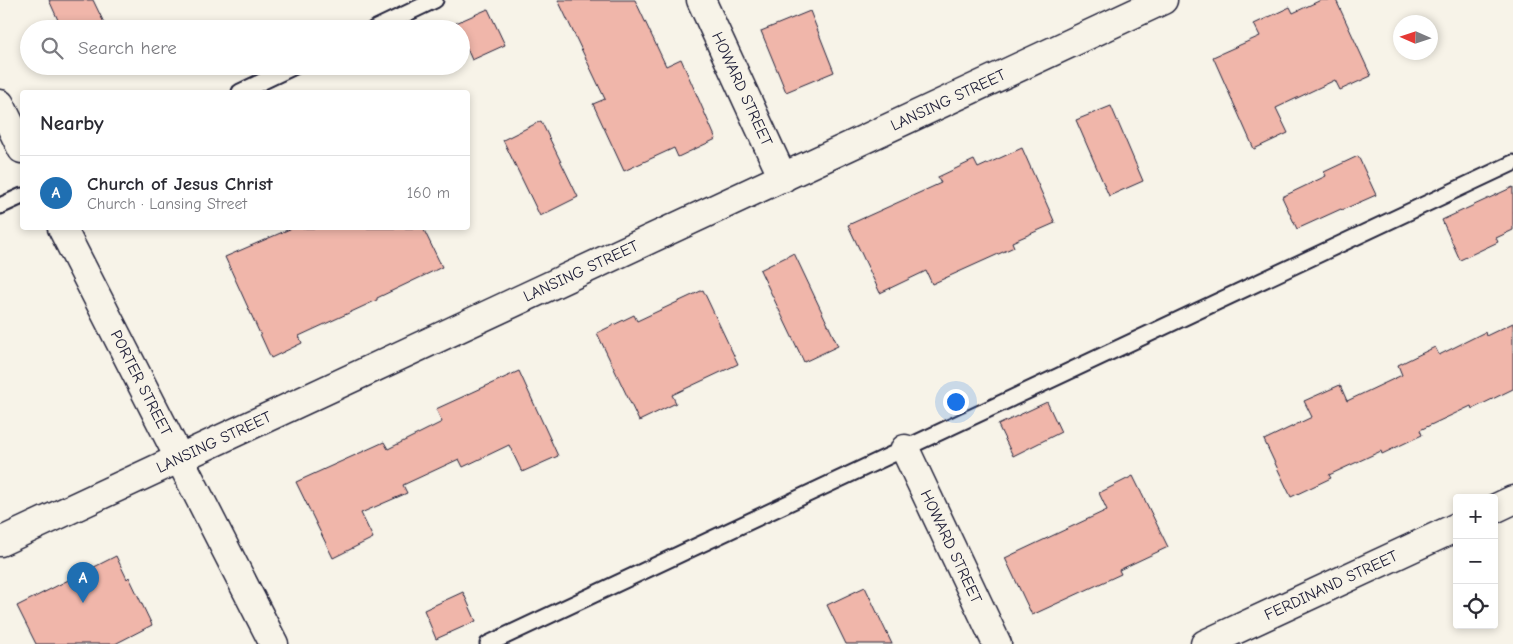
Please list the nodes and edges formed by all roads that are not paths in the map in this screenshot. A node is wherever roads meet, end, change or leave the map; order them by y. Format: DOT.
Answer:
graph roads {
  1 [pos="435,0"];
  2 [pos="701,0"];
  3 [pos="1163,0"];
  4 [pos="393,20"];
  5 [pos="276,75"];
  6 [pos="244,90"];
  7 [pos="0,104"];
  8 [pos="20,145"];
  9 [pos="1513,163"];
  10 [pos="782,178"];
  11 [pos="20,197"];
  12 [pos="0,206"];
  13 [pos="63,230"];
  14 [pos="905,449"];
  15 [pos="179,459"];
  16 [pos="1513,500"];
  17 [pos="1498,507"];
  18 [pos="1453,528"];
  19 [pos="0,542"];
  20 [pos="274,644"];
  21 [pos="488,644"];
  22 [pos="997,644"];
  23 [pos="1205,644"];
  1 -- 4 [label="lane"];
  2 -- 10 [label="street, HOWARD STREET"];
  3 -- 10 [label="street, LANSING STREET"];
  5 -- 6 [label="lane"];
  7 -- 8 [label="street"];
  9 -- 14 [label="lane"];
  10 -- 15 [label="street, LANSING STREET"];
  11 -- 12 [label="lane"];
  13 -- 15 [label="street, PORTER STREET"];
  14 -- 21 [label="lane"];
  14 -- 22 [label="street, HOWARD STREET"];
  15 -- 19 [label="street, LANSING STREET"];
  15 -- 20 [label="street, PORTER STREET"];
  16 -- 17 [label="street"];
  18 -- 23 [label="street, FERDINAND STREET"];
}
